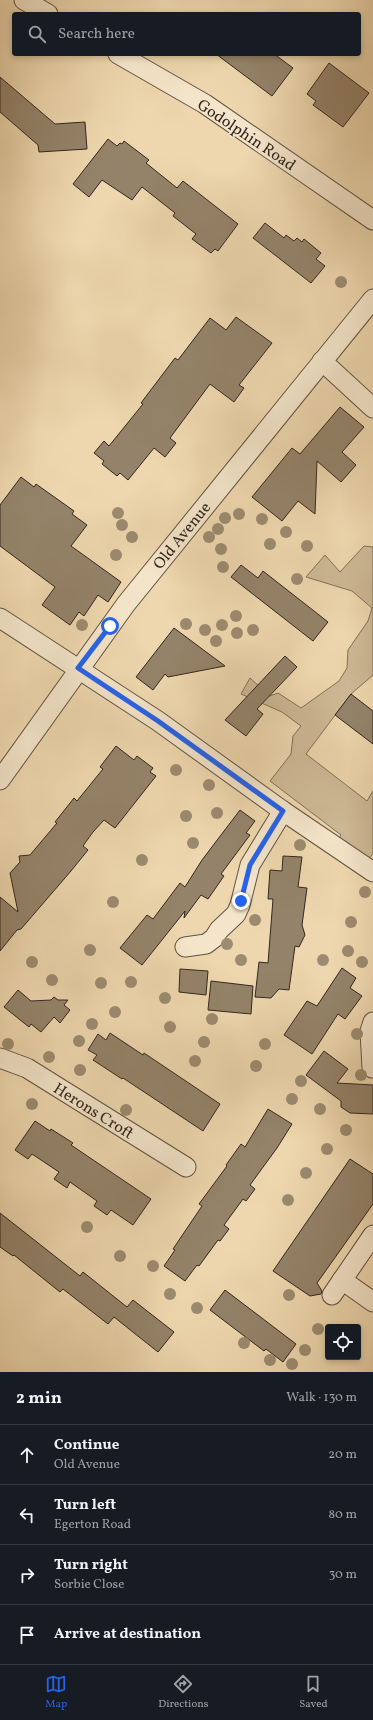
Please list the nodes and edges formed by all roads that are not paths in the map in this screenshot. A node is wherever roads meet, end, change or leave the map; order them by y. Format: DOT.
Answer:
graph roads {
  1 [pos="24,0"];
  2 [pos="45,12"];
  3 [pos="121,56"];
  4 [pos="373,220"];
  5 [pos="373,299"];
  6 [pos="322,361"];
  7 [pos="373,408"];
  8 [pos="0,618"];
  9 [pos="78,668"];
  10 [pos="0,780"];
  11 [pos="283,811"];
  12 [pos="373,872"];
  13 [pos="185,947"];
  14 [pos="373,1022"];
  15 [pos="0,1058"];
  16 [pos="372,1068"];
  17 [pos="186,1167"];
  18 [pos="373,1235"];
  19 [pos="373,1302"];
  1 -- 2 [label="street"];
  3 -- 4 [label="street, Godolphin Road"];
  5 -- 6 [label="street, Old Avenue"];
  6 -- 7 [label="street"];
  6 -- 9 [label="street, Old Avenue"];
  8 -- 9 [label="street"];
  9 -- 10 [label="street, Old Avenue"];
  9 -- 11 [label="street"];
  11 -- 12 [label="street"];
  11 -- 13 [label="street"];
  14 -- 16 [label="street"];
  15 -- 17 [label="street, Herons Croft"];
  18 -- 19 [label="street"];
}
